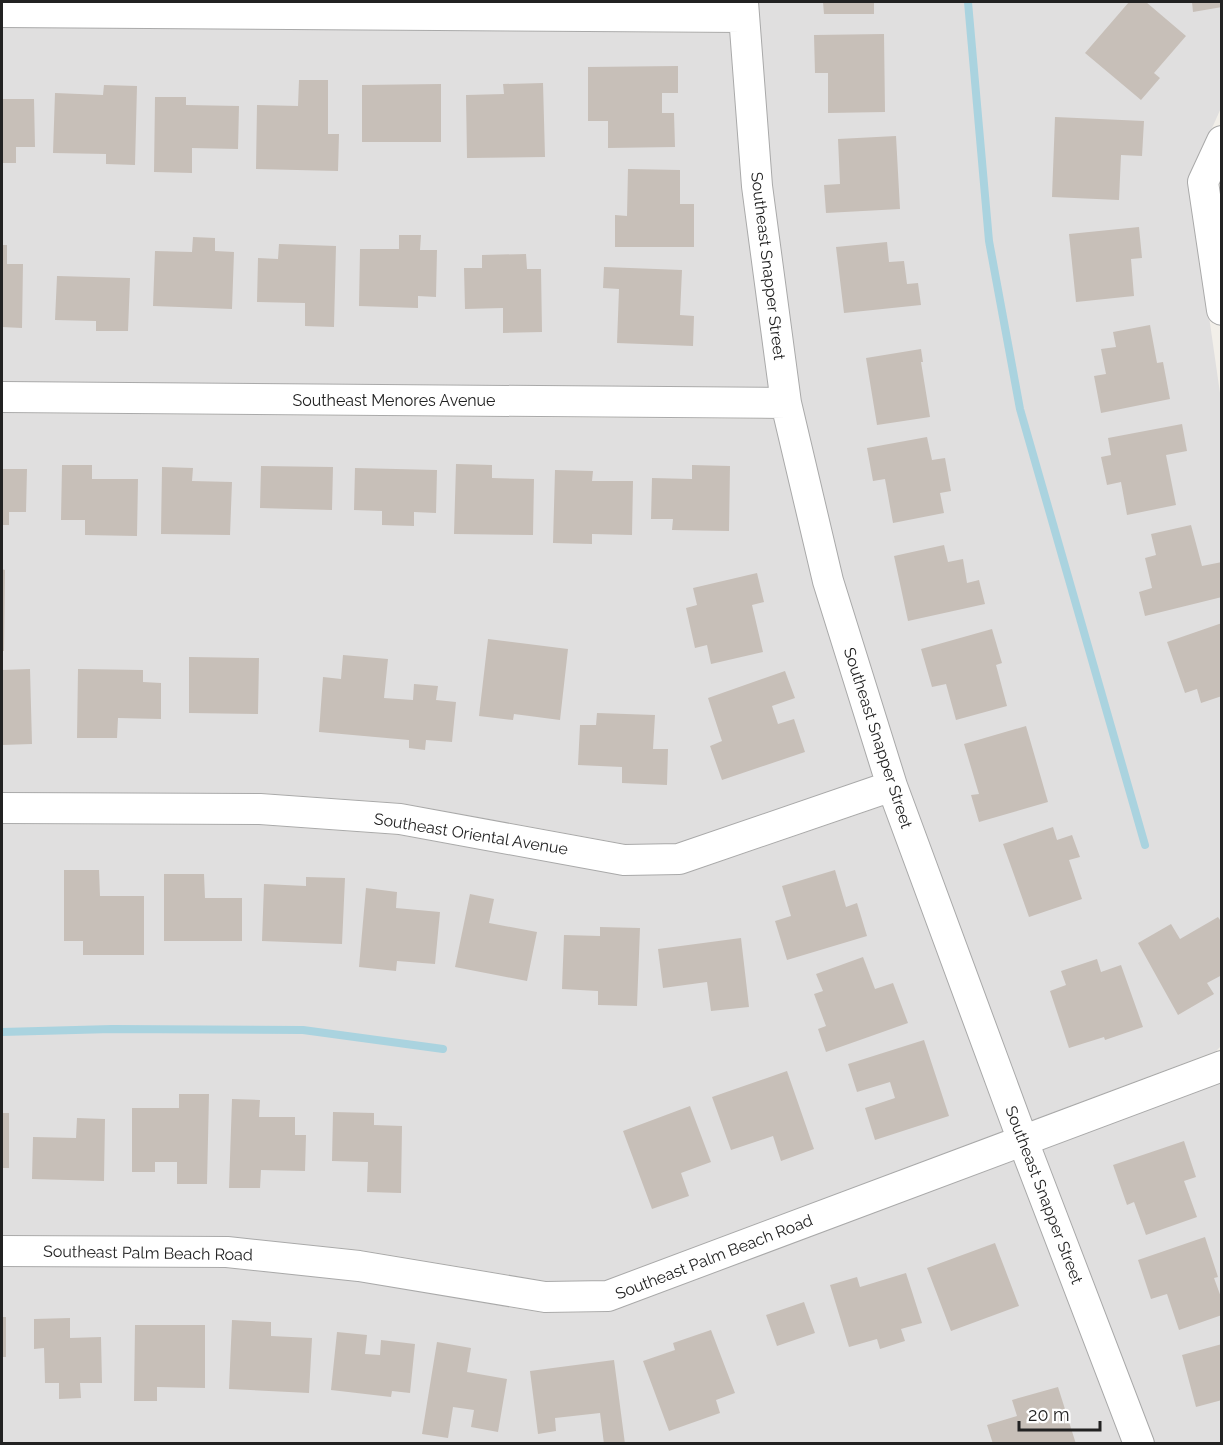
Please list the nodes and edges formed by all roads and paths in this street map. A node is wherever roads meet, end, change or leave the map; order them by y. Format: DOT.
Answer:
graph roads {
  1 [pos="743,9"];
  2 [pos="2,12"];
  3 [pos="1221,141"];
  4 [pos="1221,310"];
  5 [pos="2,397"];
  6 [pos="786,403"];
  7 [pos="892,786"];
  8 [pos="2,808"];
  9 [pos="1221,1065"];
  10 [pos="1023,1141"];
  11 [pos="2,1251"];
  12 [pos="1139,1443"];
  1 -- 2 [label="street"];
  1 -- 6 [label="street, Southeast Snapper Street"];
  3 -- 4 [label="street"];
  5 -- 6 [label="street, Southeast Menores Avenue"];
  6 -- 7 [label="street, Southeast Snapper Street"];
  7 -- 8 [label="street, Southeast Oriental Avenue"];
  7 -- 10 [label="street, Southeast Snapper Street"];
  9 -- 10 [label="street, Southeast Palm Beach Road"];
  10 -- 11 [label="street, Southeast Palm Beach Road"];
  10 -- 12 [label="street, Southeast Snapper Street"];
}
